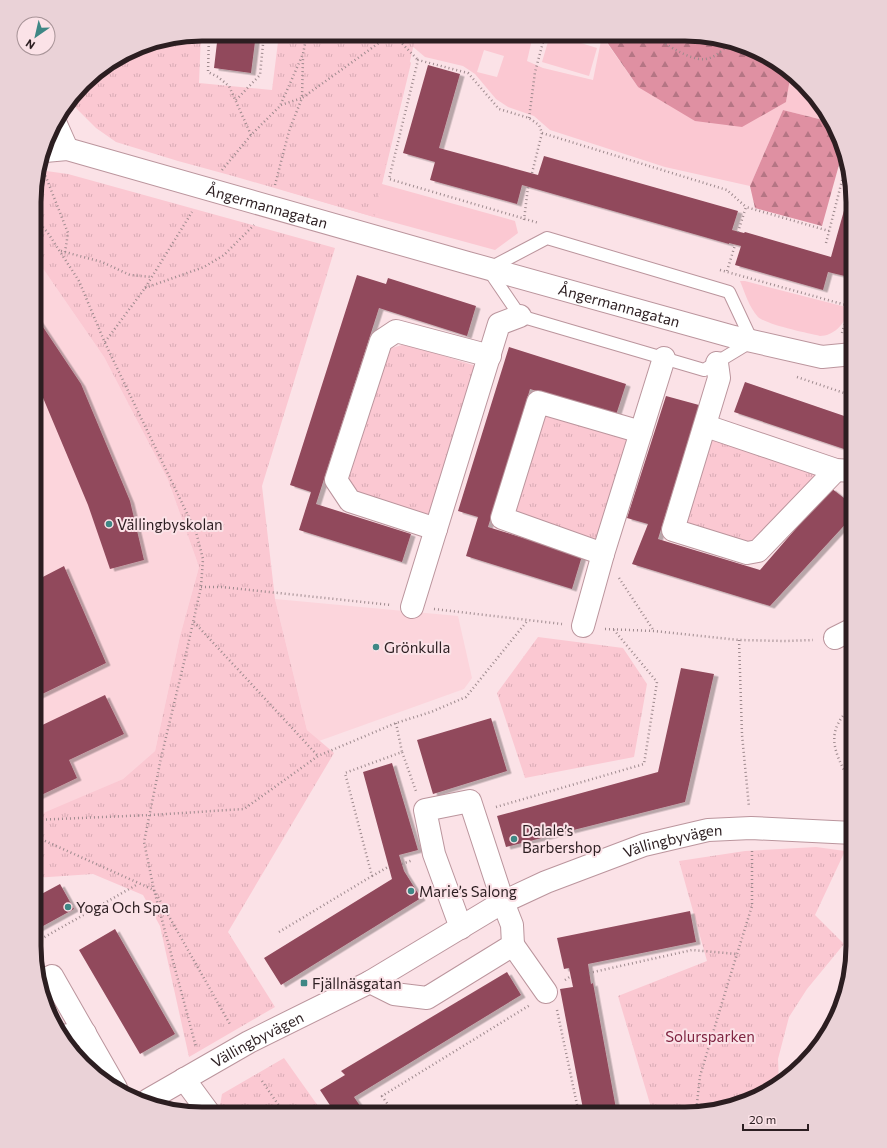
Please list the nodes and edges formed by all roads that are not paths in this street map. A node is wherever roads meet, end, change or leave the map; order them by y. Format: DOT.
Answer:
graph roads {
  1 [pos="59,130"];
  2 [pos="67,149"];
  3 [pos="47,157"];
  4 [pos="488,269"];
  5 [pos="520,316"];
  6 [pos="752,341"];
  7 [pos="846,355"];
  8 [pos="490,356"];
  9 [pos="664,358"];
  10 [pos="717,363"];
  11 [pos="706,426"];
  12 [pos="641,432"];
  13 [pos="844,471"];
  14 [pos="436,529"];
  15 [pos="603,554"];
  16 [pos="412,607"];
  17 [pos="583,626"];
  18 [pos="846,833"];
  19 [pos="503,902"];
  20 [pos="461,928"];
  21 [pos="513,945"];
  22 [pos="44,980"];
  23 [pos="370,982"];
  24 [pos="546,992"];
  25 [pos="85,1033"];
  26 [pos="68,1035"];
  27 [pos="193,1074"];
  28 [pos="111,1078"];
  29 [pos="151,1098"];
  30 [pos="207,1107"];
  1 -- 2 [label="street"];
  2 -- 3 [label="street, Ångermannagatan"];
  2 -- 4 [label="street, Ångermannagatan"];
  4 -- 5 [label="lane"];
  4 -- 6 [label="street, Ångermannagatan"];
  4 -- 6 [label="lane"];
  5 -- 8 [label="street"];
  5 -- 9 [label="lane"];
  6 -- 7 [label="street, Ångermannagatan"];
  6 -- 10 [label="lane"];
  8 -- 14 [label="street"];
  8 -- 14 [label="street"];
  9 -- 10 [label="lane"];
  9 -- 12 [label="street"];
  10 -- 11 [label="street"];
  11 -- 13 [label="street"];
  11 -- 13 [label="street"];
  12 -- 15 [label="street"];
  12 -- 15 [label="street"];
  14 -- 16 [label="street"];
  15 -- 17 [label="street"];
  18 -- 19 [label="street, Vällingbyvägen"];
  19 -- 20 [label="street, Vällingbyvägen"];
  19 -- 20 [label="street"];
  19 -- 21 [label="street"];
  20 -- 23 [label="street, Vällingbyvägen"];
  21 -- 23 [label="street"];
  21 -- 24 [label="street"];
  22 -- 25 [label="street"];
  23 -- 27 [label="street, Vällingbyvägen"];
  25 -- 26 [label="street"];
  25 -- 28 [label="street"];
  27 -- 29 [label="street, Vällingbyvägen"];
  27 -- 30 [label="street"];
}
